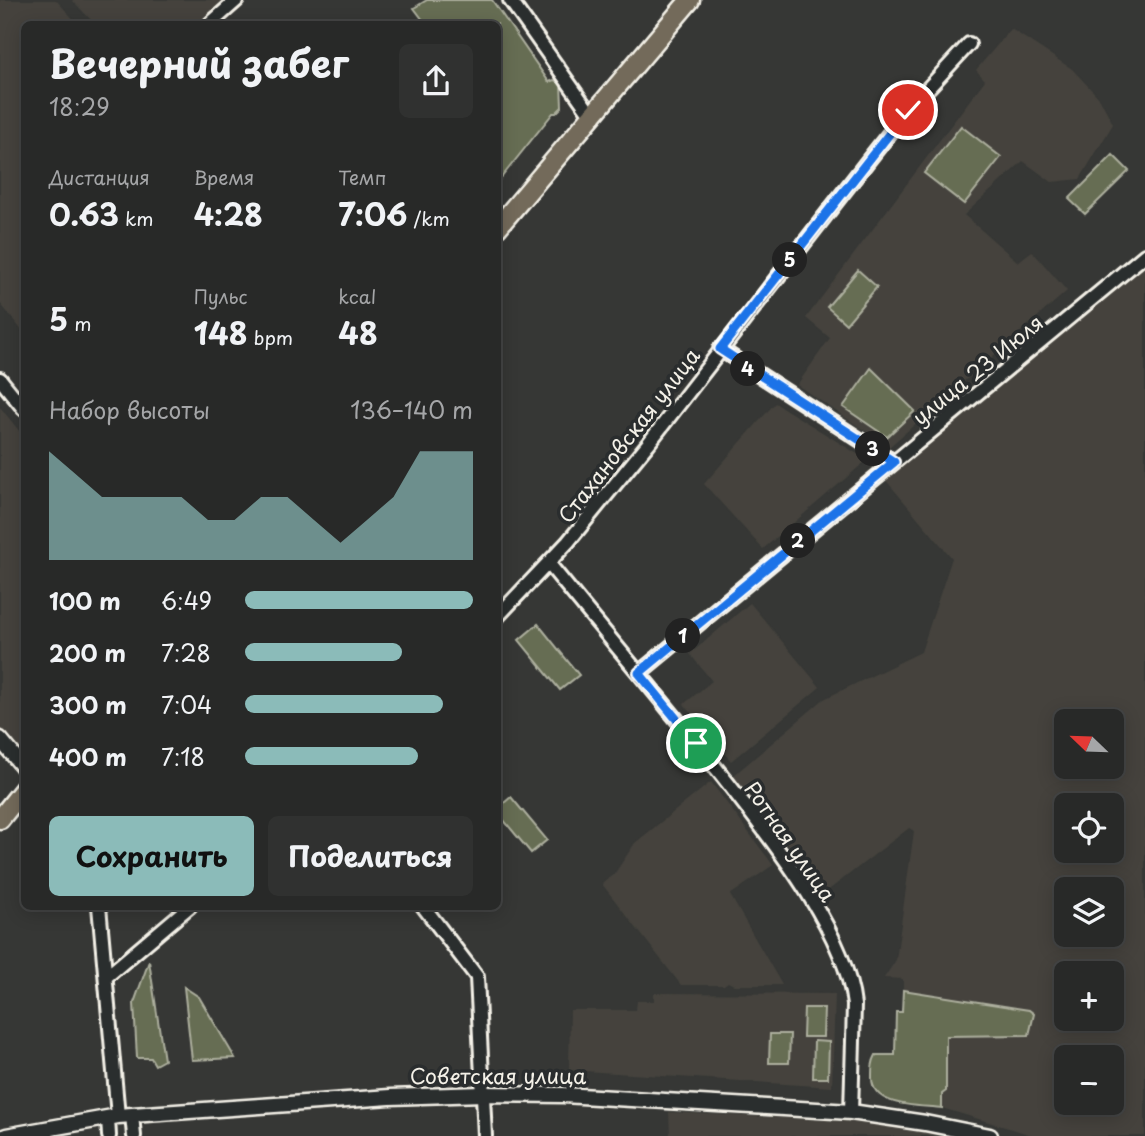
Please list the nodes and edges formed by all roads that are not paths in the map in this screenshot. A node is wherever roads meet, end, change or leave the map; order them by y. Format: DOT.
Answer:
graph roads {
  1 [pos="237,0"];
  2 [pos="510,0"];
  3 [pos="690,0"];
  4 [pos="213,21"];
  5 [pos="969,44"];
  6 [pos="592,116"];
  7 [pos="501,223"];
  8 [pos="1145,255"];
  9 [pos="720,349"];
  10 [pos="0,379"];
  11 [pos="21,405"];
  12 [pos="894,462"];
  13 [pos="549,564"];
  14 [pos="501,613"];
  15 [pos="639,673"];
  16 [pos="0,739"];
  17 [pos="21,764"];
  18 [pos="21,793"];
  19 [pos="0,819"];
  20 [pos="99,910"];
  21 [pos="185,910"];
  22 [pos="426,910"];
  23 [pos="106,977"];
  24 [pos="483,1094"];
  25 [pos="851,1112"];
  26 [pos="119,1116"];
  27 [pos="935,1130"];
  28 [pos="6,1136"];
  29 [pos="109,1136"];
  30 [pos="134,1136"];
  31 [pos="485,1136"];
  32 [pos="989,1136"];
  1 -- 4 [label="street"];
  2 -- 6 [label="street"];
  3 -- 6 [label="main road"];
  5 -- 9 [label="street, Стахановская улица"];
  6 -- 7 [label="main road"];
  8 -- 12 [label="street, улица 23 Июля"];
  9 -- 12 [label="street"];
  9 -- 13 [label="street, Стахановская улица"];
  10 -- 11 [label="street"];
  12 -- 15 [label="street, улица 23 Июля"];
  13 -- 14 [label="street, Стахановская улица"];
  13 -- 15 [label="street, Ротная улица"];
  15 -- 25 [label="street, Ротная улица"];
  16 -- 17 [label="street"];
  18 -- 19 [label="main road"];
  20 -- 23 [label="street"];
  21 -- 23 [label="street"];
  22 -- 24 [label="street"];
  23 -- 26 [label="street"];
  24 -- 25 [label="street, Советская улица"];
  24 -- 26 [label="street, Советская улица"];
  24 -- 31 [label="street"];
  25 -- 27 [label="street, Советская улица"];
  26 -- 28 [label="street, Советская улица"];
  26 -- 29 [label="street"];
  26 -- 30 [label="street"];
  27 -- 32 [label="street, Советская улица"];
}
